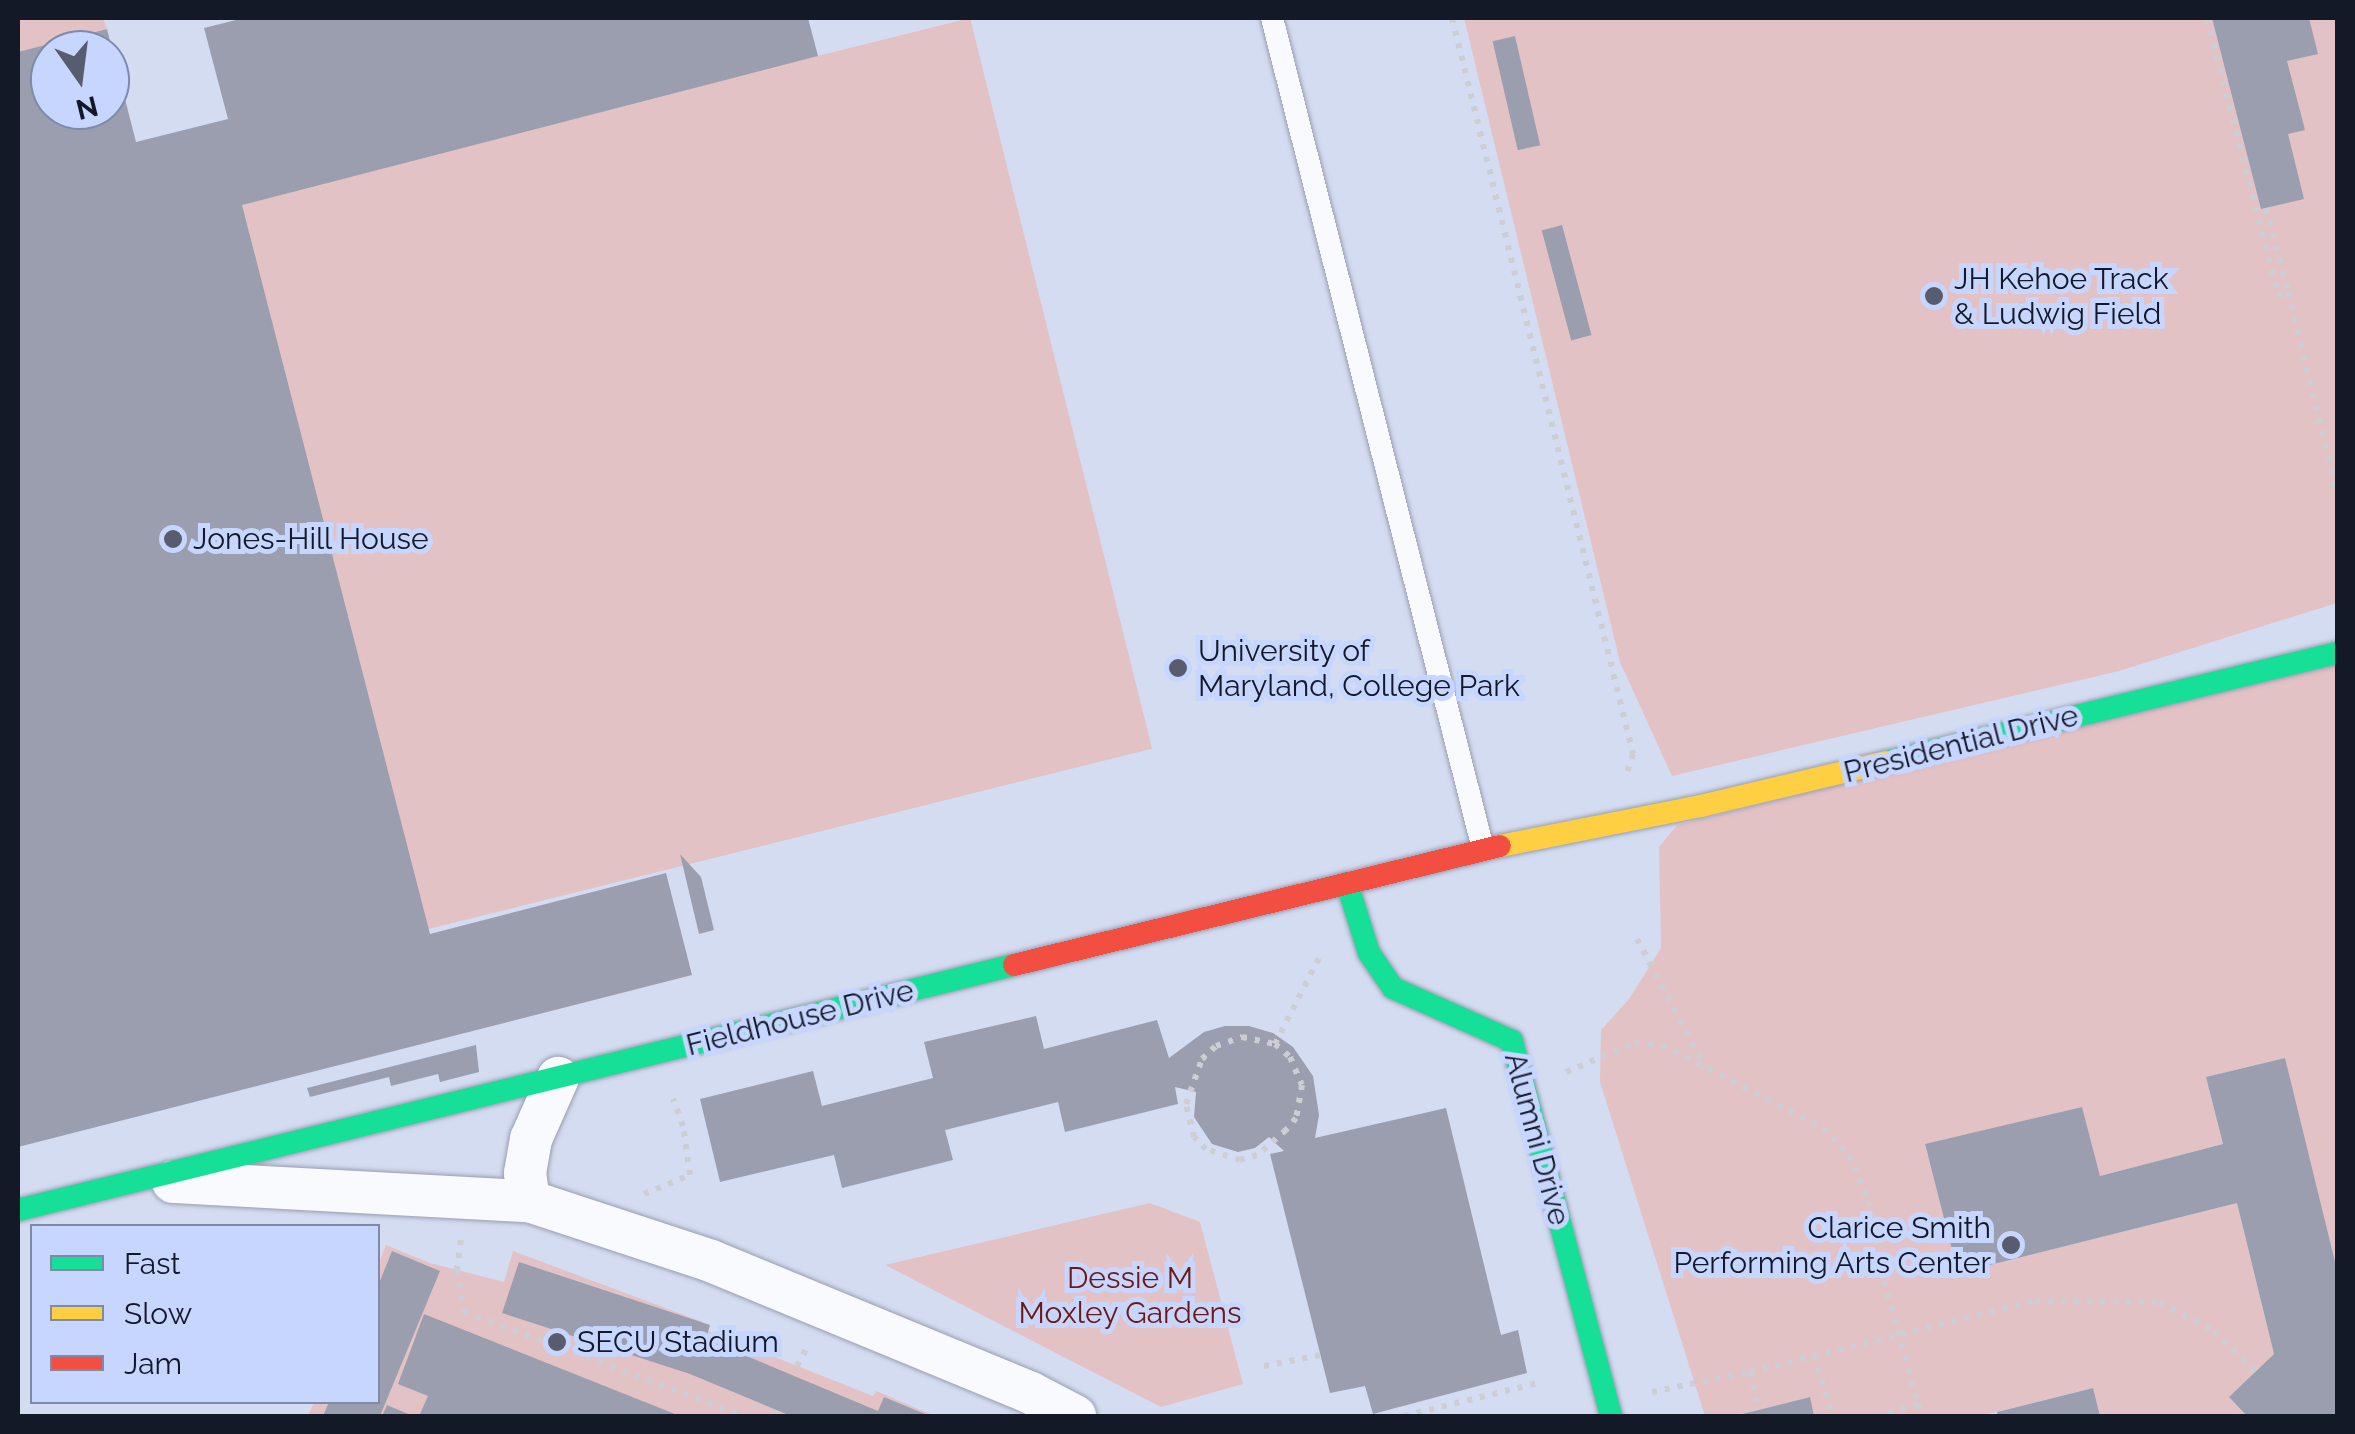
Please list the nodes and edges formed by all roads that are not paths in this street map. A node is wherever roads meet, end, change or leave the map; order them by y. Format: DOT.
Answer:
graph roads {
  1 [pos="1272,18"];
  2 [pos="2338,653"];
  3 [pos="1583,828"];
  4 [pos="1483,850"];
  5 [pos="1347,883"];
  6 [pos="558,1078"];
  7 [pos="136,1180"];
  8 [pos="530,1201"];
  9 [pos="18,1210"];
  10 [pos="1075,1416"];
  11 [pos="1610,1416"];
  1 -- 4 [label="lane"];
  2 -- 3 [label="street, Presidential Drive"];
  3 -- 4 [label="street, Fieldhouse Drive"];
  4 -- 5 [label="street, Fieldhouse Drive"];
  5 -- 6 [label="street, Fieldhouse Drive"];
  5 -- 11 [label="street, Alumni Drive"];
  6 -- 7 [label="street, Fieldhouse Drive"];
  6 -- 8 [label="street"];
  7 -- 8 [label="street"];
  7 -- 9 [label="street, Fieldhouse Drive"];
  8 -- 10 [label="street"];
}
